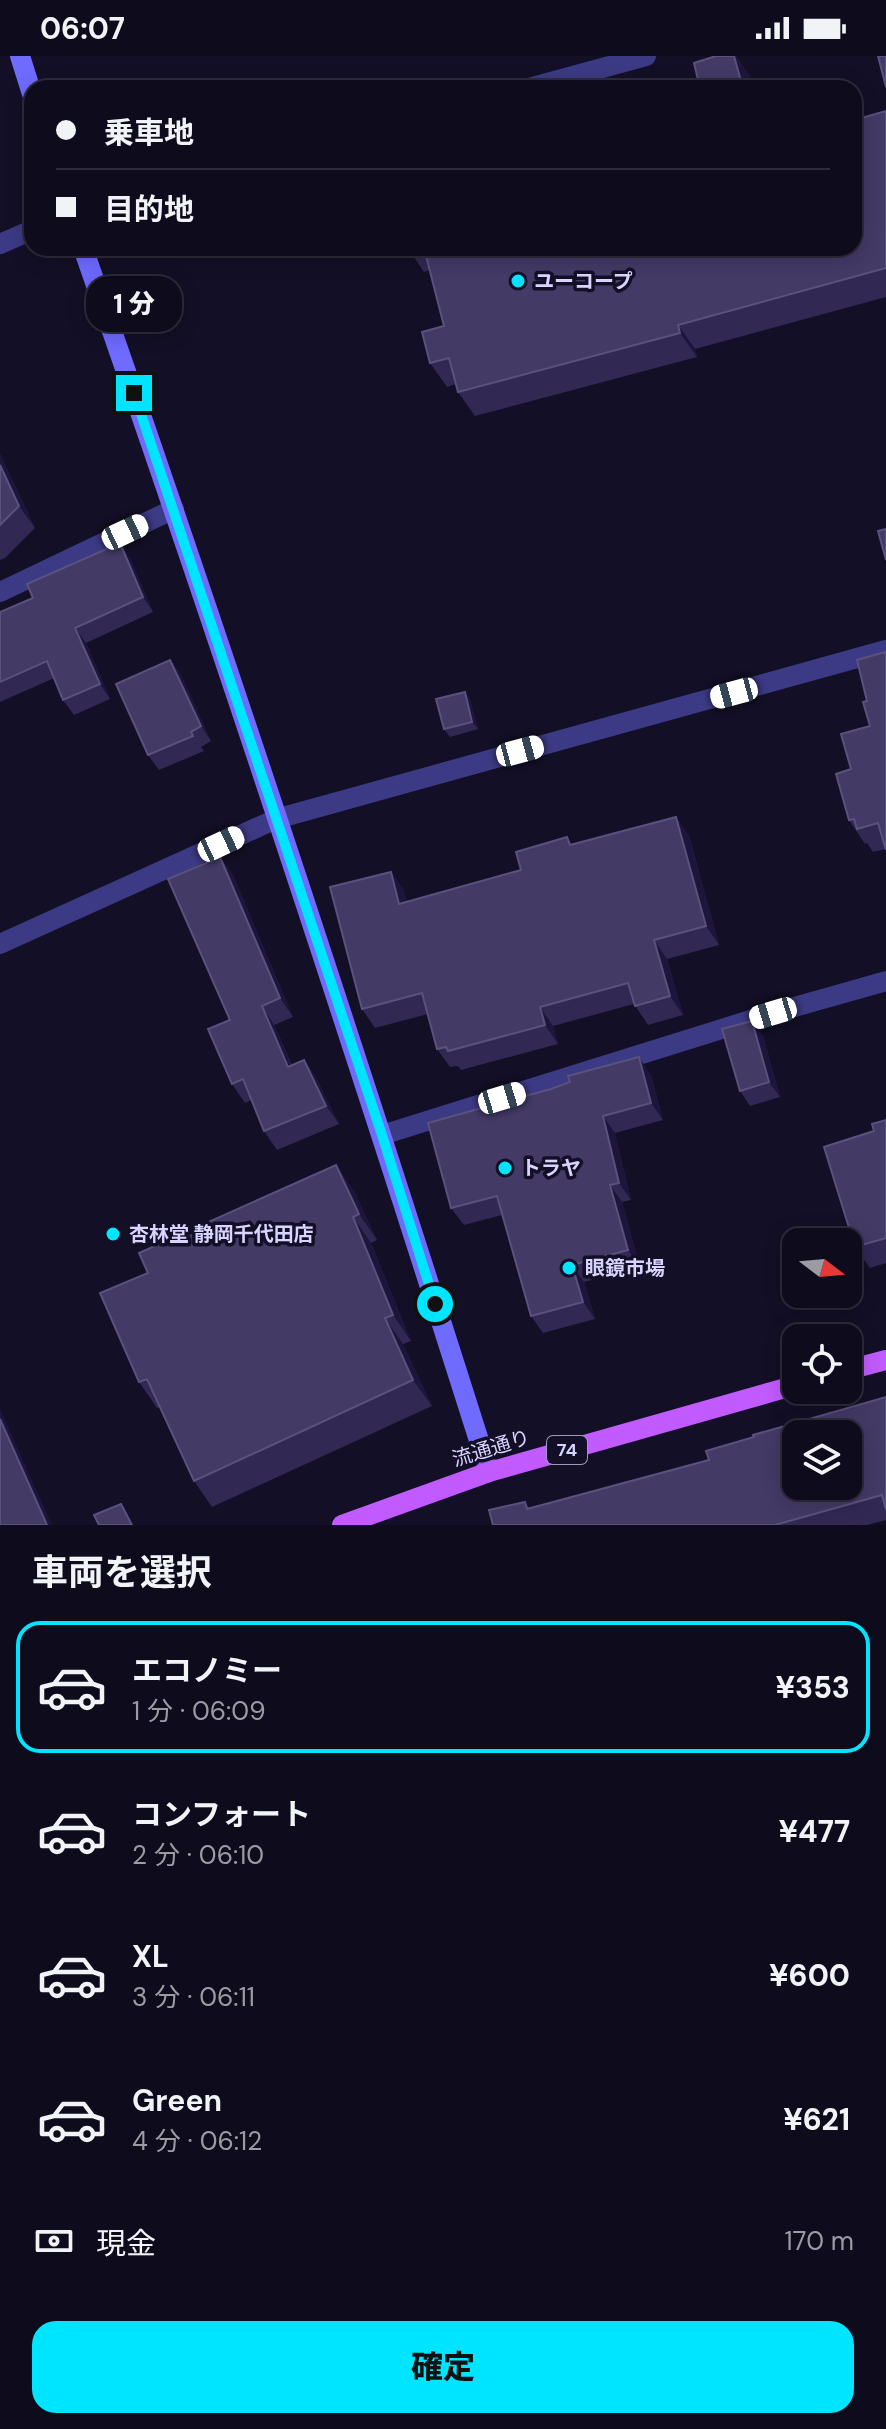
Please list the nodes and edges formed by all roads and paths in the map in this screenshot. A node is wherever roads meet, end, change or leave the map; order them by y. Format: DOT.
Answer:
graph roads {
  1 [pos="20,56"];
  2 [pos="646,56"];
  3 [pos="28,80"];
  4 [pos="558,80"];
  5 [pos="24,234"];
  6 [pos="0,244"];
  7 [pos="86,256"];
  8 [pos="174,509"];
  9 [pos="0,592"];
  10 [pos="886,650"];
  11 [pos="276,819"];
  12 [pos="0,944"];
  13 [pos="886,981"];
  14 [pos="382,1135"];
  15 [pos="886,1360"];
  16 [pos="862,1366"];
  17 [pos="782,1389"];
  18 [pos="489,1472"];
  19 [pos="342,1525"];
  1 -- 3 [label="street"];
  2 -- 4 [label="street"];
  5 -- 6 [label="street"];
  7 -- 8 [label="street"];
  8 -- 9 [label="street"];
  8 -- 11 [label="street"];
  10 -- 11 [label="street"];
  11 -- 12 [label="street"];
  11 -- 14 [label="street"];
  13 -- 14 [label="street"];
  14 -- 18 [label="street"];
  15 -- 16 [label="main road"];
  17 -- 18 [label="main road, 流通通り / 74"];
  18 -- 19 [label="main road, 流通通り / 74"];
}
